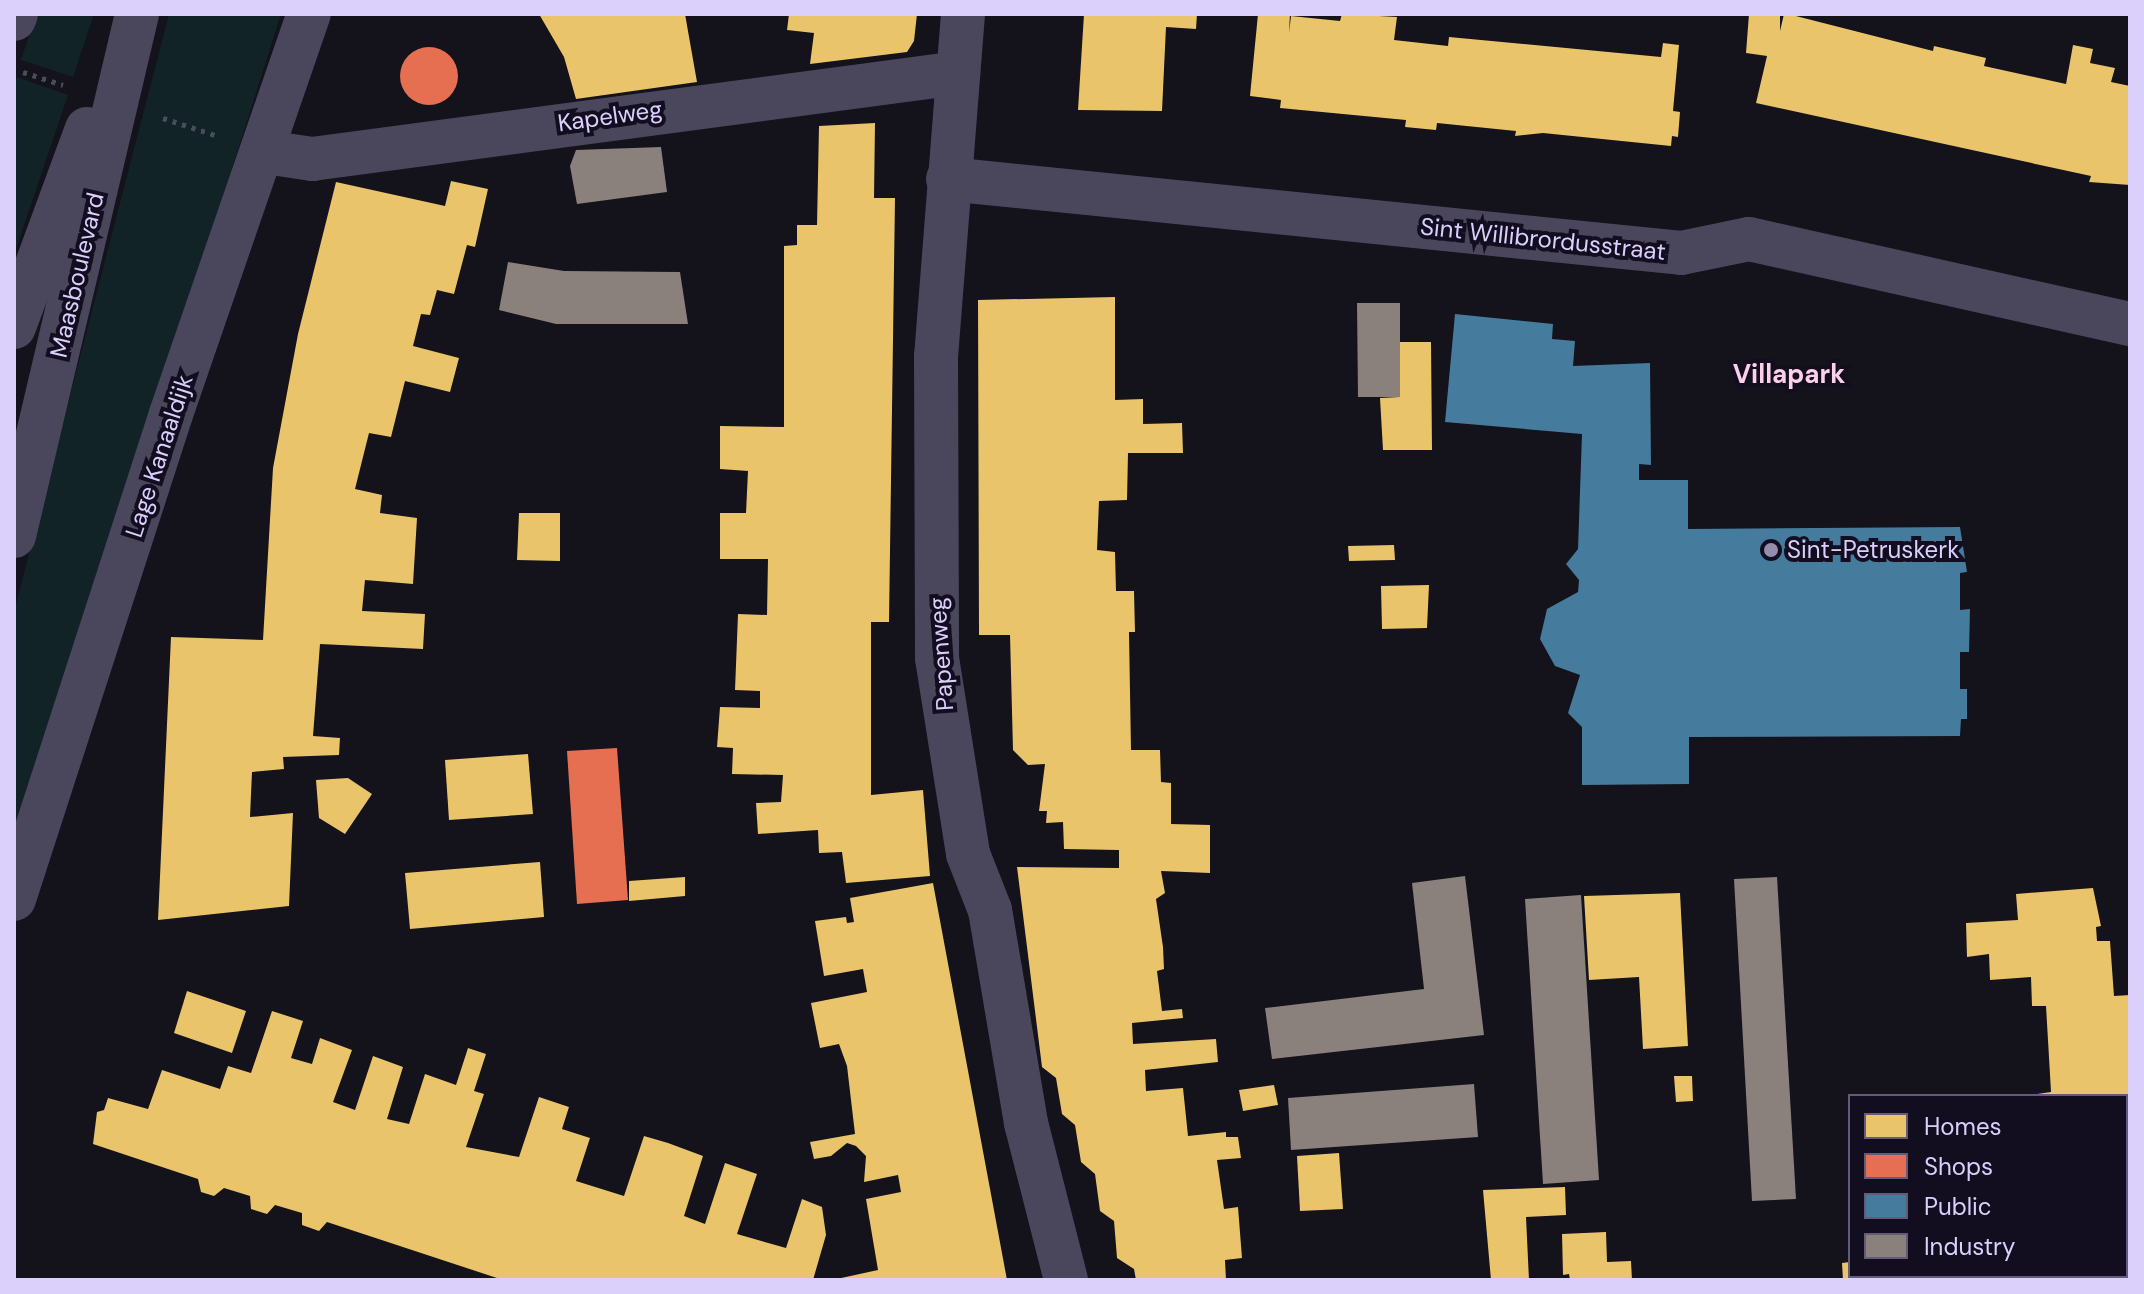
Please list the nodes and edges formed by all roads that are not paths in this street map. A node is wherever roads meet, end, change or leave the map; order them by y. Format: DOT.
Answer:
graph roads {
  1 [pos="130,14"];
  2 [pos="137,14"];
  3 [pos="309,14"];
  4 [pos="963,14"];
  5 [pos="958,73"];
  6 [pos="265,152"];
  7 [pos="948,179"];
  8 [pos="2130,324"];
  9 [pos="14,327"];
  10 [pos="14,536"];
  11 [pos="14,899"];
  12 [pos="1066,1280"];
  1 -- 9 [label="street, Maasboulevard"];
  2 -- 10 [label="street, Maasboulevard"];
  3 -- 6 [label="street, Lage Kanaaldijk"];
  4 -- 5 [label="street, Papenweg"];
  5 -- 6 [label="street, Kapelweg"];
  5 -- 7 [label="street, Papenweg"];
  6 -- 11 [label="street, Lage Kanaaldijk"];
  7 -- 8 [label="street, Sint Willibrordusstraat"];
  7 -- 12 [label="street, Papenweg"];
}
